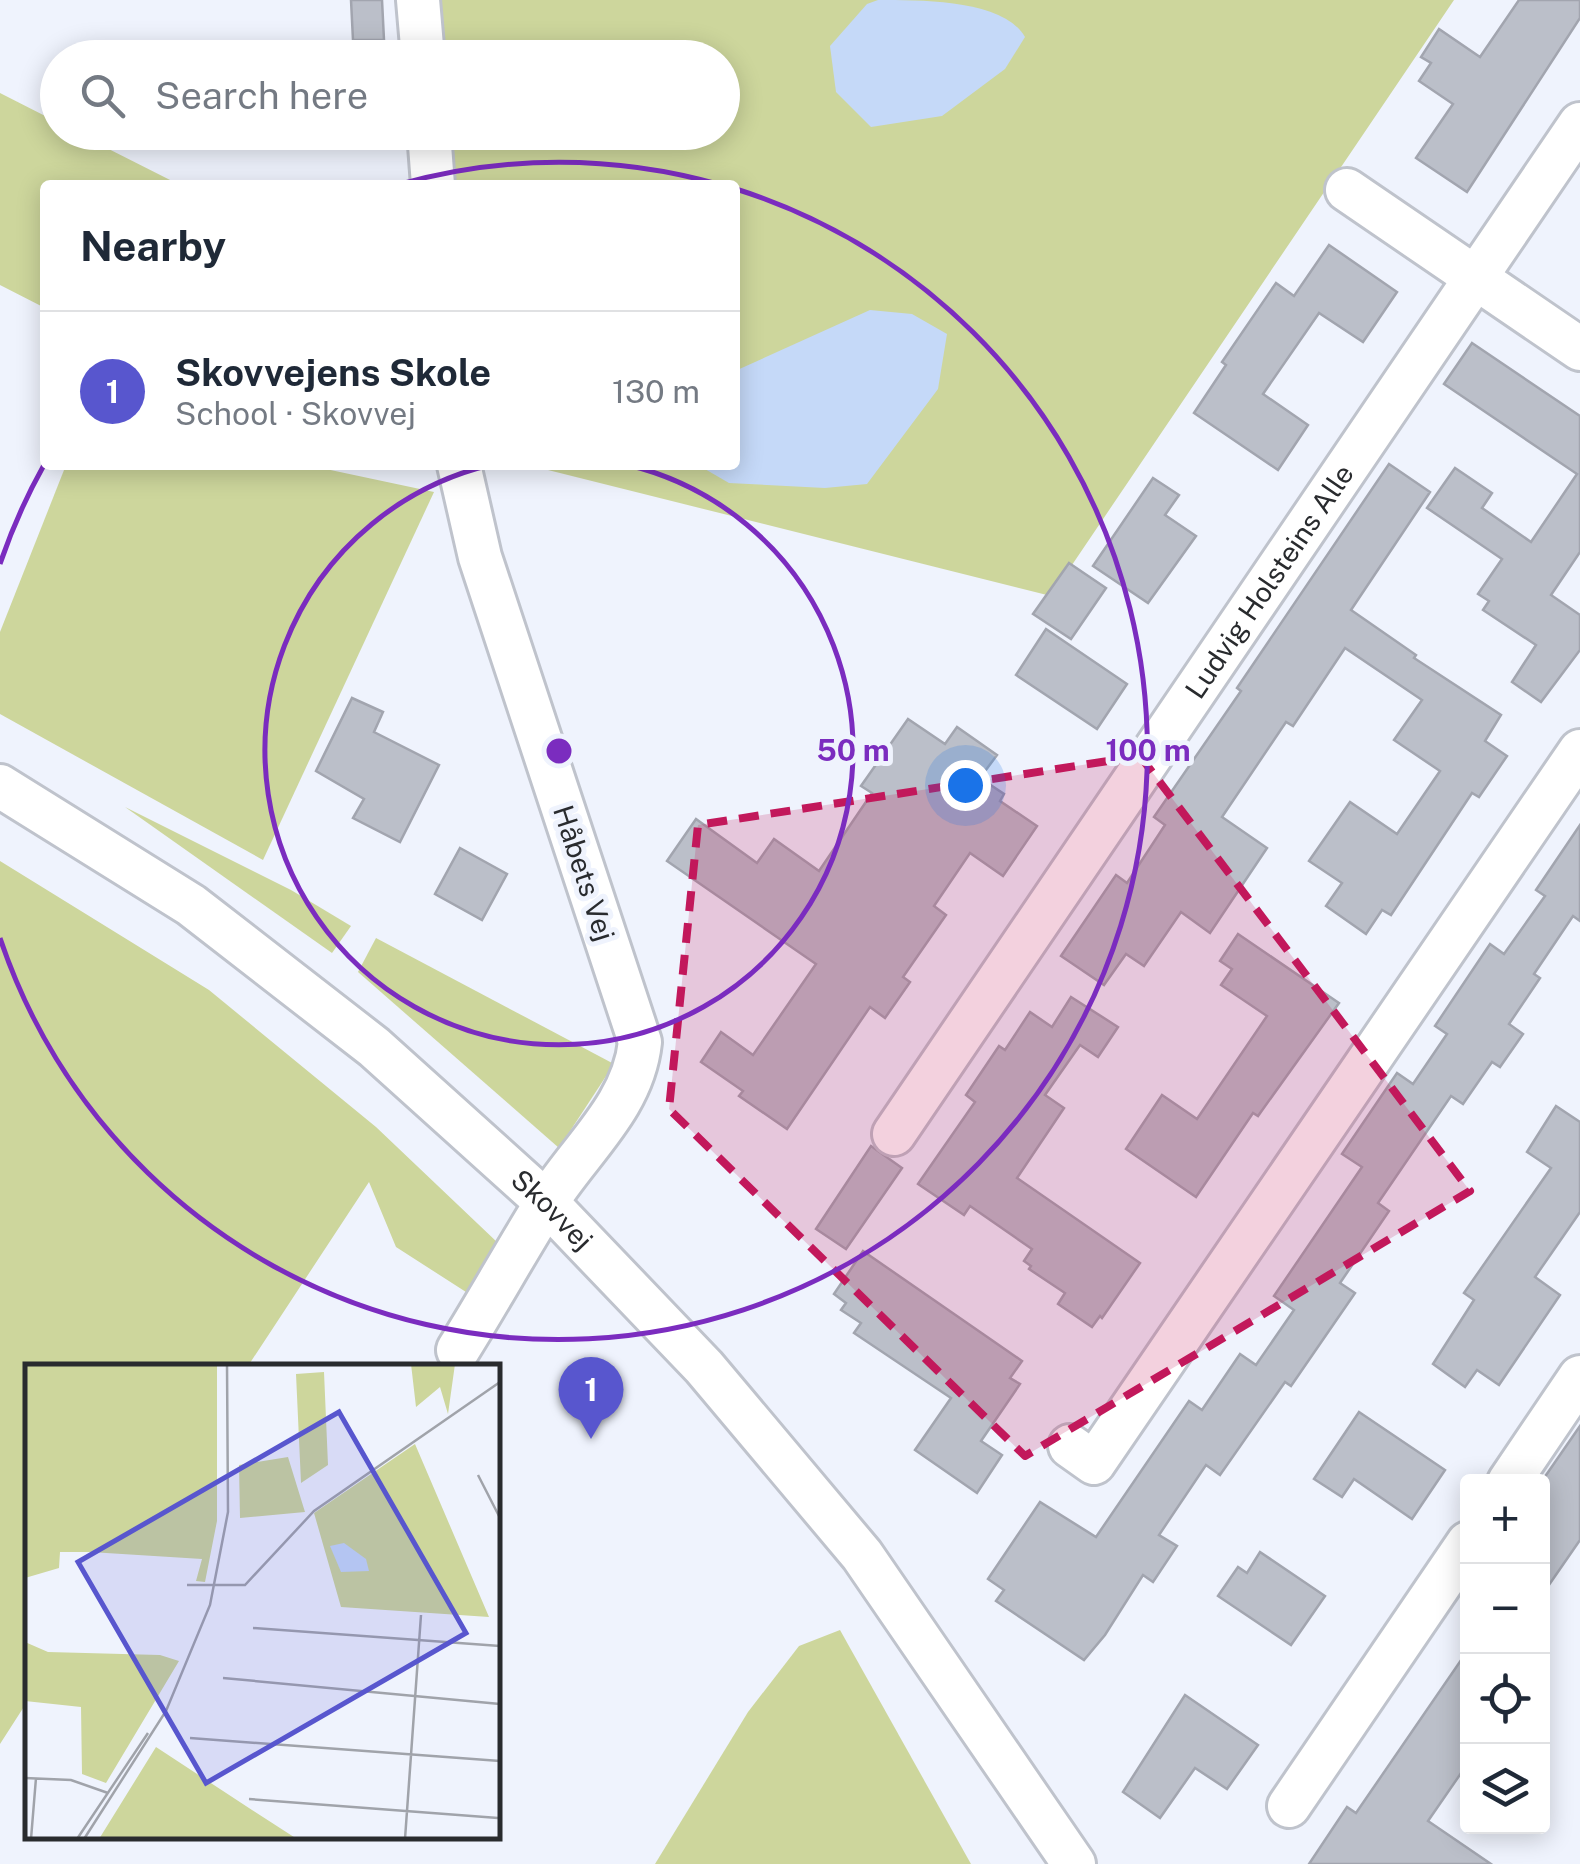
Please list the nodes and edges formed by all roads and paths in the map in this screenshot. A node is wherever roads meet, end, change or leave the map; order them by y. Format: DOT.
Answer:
graph roads {
  1 [pos="418,0"];
  2 [pos="421,40"];
  3 [pos="1580,124"];
  4 [pos="430,150"];
  5 [pos="433,180"];
  6 [pos="1347,190"];
  7 [pos="1476,278"];
  8 [pos="1580,349"];
  9 [pos="461,470"];
  10 [pos="1580,751"];
  11 [pos="0,786"];
  12 [pos="894,1134"];
  13 [pos="546,1202"];
  14 [pos="458,1350"];
  15 [pos="1580,1377"];
  16 [pos="1070,1446"];
  17 [pos="1514,1474"];
  18 [pos="1460,1555"];
  19 [pos="995,1746"];
  20 [pos="1288,1806"];
  21 [pos="1053,1864"];
  22 [pos="1074,1864"];
  1 -- 2 [label="street"];
  3 -- 7 [label="street, Ludvig Holsteins Alle"];
  4 -- 5 [label="street"];
  6 -- 7 [label="street"];
  7 -- 8 [label="street"];
  7 -- 12 [label="street, Ludvig Holsteins Alle"];
  9 -- 13 [label="street, Håbets Vej"];
  10 -- 16 [label="street"];
  11 -- 13 [label="street, Skovvej"];
  13 -- 14 [label="street, Håbets Vej"];
  13 -- 19 [label="street, Skovvej"];
  15 -- 17 [label="street"];
  18 -- 20 [label="street"];
  19 -- 21 [label="street, Skovvej"];
  19 -- 22 [label="street, Skovvej"];
}
